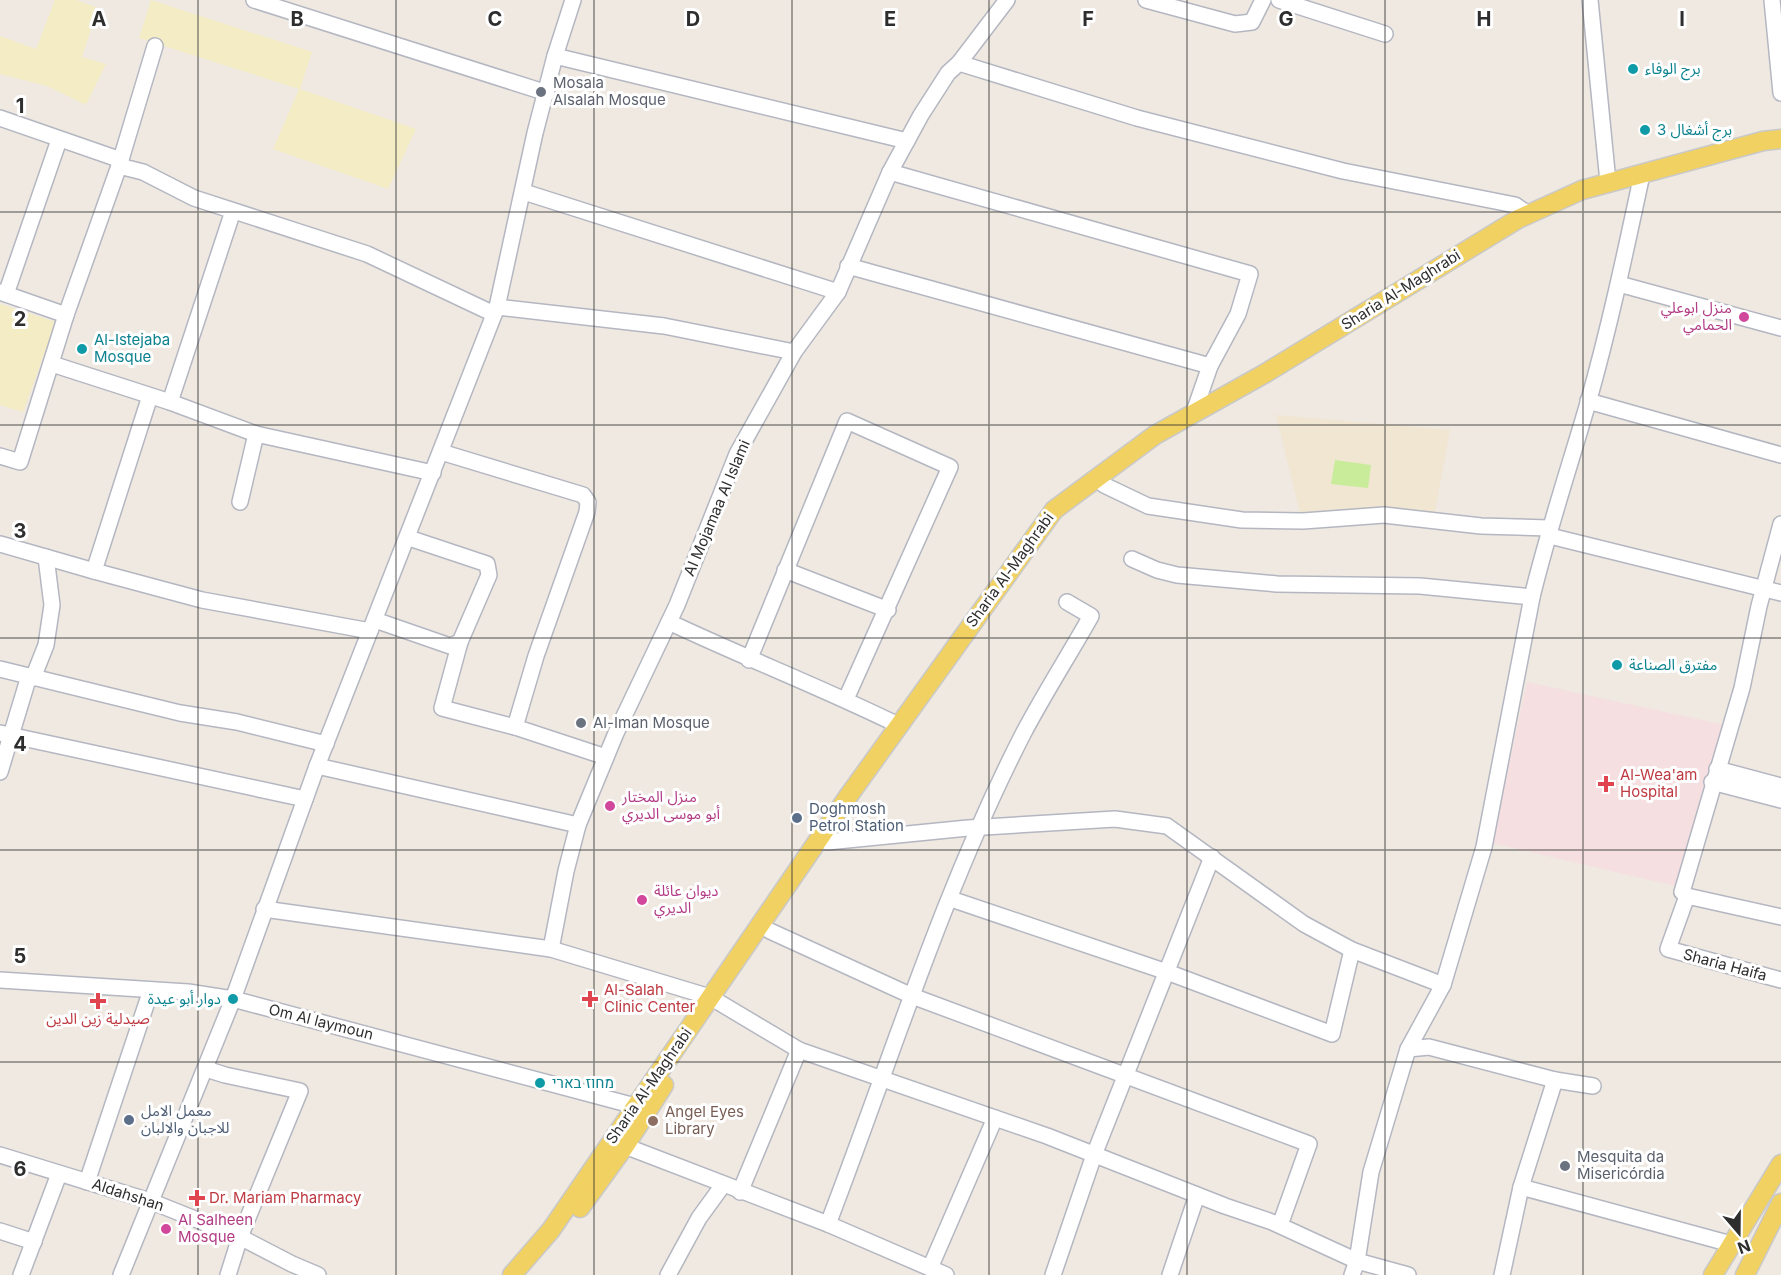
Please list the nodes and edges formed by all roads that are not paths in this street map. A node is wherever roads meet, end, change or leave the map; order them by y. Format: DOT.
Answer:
graph roads {
  1 [pos="254,0"];
  2 [pos="573,0"];
  3 [pos="1006,0"];
  4 [pos="1146,0"];
  5 [pos="1263,0"];
  6 [pos="1279,0"];
  7 [pos="1590,0"];
  8 [pos="1772,0"];
  9 [pos="1385,34"];
  10 [pos="155,46"];
  11 [pos="555,56"];
  12 [pos="959,63"];
  13 [pos="547,93"];
  14 [pos="1781,93"];
  15 [pos="0,118"];
  16 [pos="1781,139"];
  17 [pos="59,140"];
  18 [pos="907,141"];
  19 [pos="1781,146"];
  20 [pos="120,163"];
  21 [pos="890,172"];
  22 [pos="1641,179"];
  23 [pos="1609,187"];
  24 [pos="524,192"];
  25 [pos="233,211"];
  26 [pos="1528,214"];
  27 [pos="848,266"];
  28 [pos="1619,284"];
  29 [pos="838,292"];
  30 [pos="3,293"];
  31 [pos="496,310"];
  32 [pos="66,315"];
  33 [pos="1781,328"];
  34 [pos="794,352"];
  35 [pos="52,364"];
  36 [pos="1210,366"];
  37 [pos="150,396"];
  38 [pos="1588,401"];
  39 [pos="170,402"];
  40 [pos="1194,412"];
  41 [pos="256,434"];
  42 [pos="441,452"];
  43 [pos="1781,455"];
  44 [pos="0,456"];
  45 [pos="433,473"];
  46 [pos="1104,485"];
  47 [pos="240,502"];
  48 [pos="1781,524"];
  49 [pos="1549,528"];
  50 [pos="409,538"];
  51 [pos="0,544"];
  52 [pos="46,557"];
  53 [pos="1132,559"];
  54 [pos="785,570"];
  55 [pos="94,571"];
  56 [pos="1763,590"];
  57 [pos="1781,592"];
  58 [pos="1532,597"];
  59 [pos="1067,603"];
  60 [pos="888,610"];
  61 [pos="669,622"];
  62 [pos="373,626"];
  63 [pos="460,642"];
  64 [pos="749,660"];
  65 [pos="0,669"];
  66 [pos="31,677"];
  67 [pos="846,699"];
  68 [pos="898,725"];
  69 [pos="515,727"];
  70 [pos="6,734"];
  71 [pos="326,744"];
  72 [pos="606,757"];
  73 [pos="317,766"];
  74 [pos="0,772"];
  75 [pos="1715,776"];
  76 [pos="1781,786"];
  77 [pos="305,799"];
  78 [pos="1781,800"];
  79 [pos="578,825"];
  80 [pos="981,827"];
  81 [pos="827,842"];
  82 [pos="1212,857"];
  83 [pos="1687,896"];
  84 [pos="951,899"];
  85 [pos="264,909"];
  86 [pos="1781,917"];
  87 [pos="770,931"];
  88 [pos="551,949"];
  89 [pos="1352,950"];
  90 [pos="1167,972"];
  91 [pos="0,980"];
  92 [pos="1781,980"];
  93 [pos="1443,985"];
  94 [pos="151,990"];
  95 [pos="912,996"];
  96 [pos="233,999"];
  97 [pos="713,1000"];
  98 [pos="1408,1049"];
  99 [pos="799,1050"];
  100 [pos="206,1069"];
  101 [pos="1125,1076"];
  102 [pos="1555,1080"];
  103 [pos="883,1081"];
  104 [pos="1593,1086"];
  105 [pos="635,1106"];
  106 [pos="994,1118"];
  107 [pos="625,1146"];
  108 [pos="0,1155"];
  109 [pos="1094,1155"];
  110 [pos="1780,1166"];
  111 [pos="59,1174"];
  112 [pos="87,1182"];
  113 [pos="723,1185"];
  114 [pos="1521,1187"];
  115 [pos="1775,1187"];
  116 [pos="740,1192"];
  117 [pos="1197,1195"];
  118 [pos="150,1201"];
  119 [pos="1781,1203"];
  120 [pos="828,1224"];
  121 [pos="1280,1225"];
  122 [pos="0,1231"];
  123 [pos="240,1237"];
  124 [pos="34,1242"];
  125 [pos="1731,1244"];
  126 [pos="930,1268"];
  127 [pos="1354,1268"];
  128 [pos="21,1275"];
  129 [pos="121,1275"];
  130 [pos="228,1275"];
  131 [pos="318,1275"];
  132 [pos="513,1275"];
  133 [pos="527,1275"];
  134 [pos="668,1275"];
  135 [pos="946,1275"];
  136 [pos="1053,1275"];
  137 [pos="1170,1275"];
  138 [pos="1408,1275"];
  139 [pos="1502,1275"];
  140 [pos="1713,1275"];
  141 [pos="1745,1275"];
  1 -- 13 [label="street"];
  2 -- 11 [label="street"];
  3 -- 12 [label="street, Al Mojamaa Al Islami"];
  4 -- 5 [label="street"];
  6 -- 9 [label="street"];
  7 -- 23 [label="street"];
  8 -- 14 [label="street"];
  10 -- 20 [label="street"];
  11 -- 13 [label="street"];
  11 -- 18 [label="street"];
  12 -- 18 [label="street, Al Mojamaa Al Islami"];
  12 -- 26 [label="street"];
  13 -- 24 [label="street"];
  15 -- 17 [label="street"];
  16 -- 23 [label="main road, Sharia Al-Maghrabi"];
  17 -- 20 [label="street"];
  17 -- 30 [label="street"];
  18 -- 21 [label="street, Al Mojamaa Al Islami"];
  19 -- 22 [label="main road, Sharia Al-Maghrabi"];
  20 -- 25 [label="street"];
  20 -- 32 [label="street"];
  21 -- 27 [label="street, Al Mojamaa Al Islami"];
  21 -- 36 [label="street"];
  22 -- 23 [label="main road, Sharia Al-Maghrabi"];
  22 -- 28 [label="street"];
  23 -- 26 [label="main road, Sharia Al-Maghrabi"];
  23 -- 46 [label="main road, Sharia Al-Maghrabi"];
  24 -- 29 [label="street"];
  24 -- 31 [label="street"];
  25 -- 31 [label="street"];
  25 -- 39 [label="street"];
  26 -- 40 [label="main road, Sharia Al-Maghrabi"];
  27 -- 29 [label="street, Al Mojamaa Al Islami"];
  27 -- 36 [label="street"];
  28 -- 33 [label="street"];
  28 -- 38 [label="street"];
  29 -- 34 [label="street, Al Mojamaa Al Islami"];
  30 -- 32 [label="street"];
  31 -- 34 [label="street"];
  31 -- 42 [label="street"];
  32 -- 35 [label="street"];
  34 -- 61 [label="street, Al Mojamaa Al Islami"];
  35 -- 37 [label="street"];
  35 -- 44 [label="street"];
  36 -- 40 [label="street"];
  37 -- 39 [label="street"];
  37 -- 55 [label="street"];
  38 -- 43 [label="street"];
  38 -- 49 [label="street"];
  39 -- 41 [label="street"];
  40 -- 68 [label="main road, Sharia Al-Maghrabi"];
  41 -- 45 [label="street"];
  41 -- 47 [label="street"];
  42 -- 45 [label="street"];
  42 -- 69 [label="street"];
  45 -- 50 [label="street"];
  46 -- 49 [label="street"];
  46 -- 81 [label="main road, Sharia Al-Maghrabi"];
  48 -- 56 [label="street"];
  49 -- 56 [label="street"];
  49 -- 58 [label="street"];
  50 -- 62 [label="street"];
  50 -- 63 [label="street"];
  51 -- 52 [label="street"];
  52 -- 55 [label="street"];
  52 -- 66 [label="street"];
  53 -- 58 [label="street"];
  54 -- 60 [label="street"];
  54 -- 60 [label="street"];
  54 -- 64 [label="street"];
  55 -- 62 [label="street"];
  56 -- 57 [label="street"];
  56 -- 75 [label="street"];
  58 -- 93 [label="street"];
  59 -- 80 [label="street"];
  60 -- 67 [label="street"];
  61 -- 64 [label="street"];
  61 -- 72 [label="street, Al Mojamaa Al Islami"];
  62 -- 63 [label="street"];
  62 -- 71 [label="street"];
  63 -- 69 [label="street"];
  64 -- 67 [label="street"];
  65 -- 66 [label="street"];
  66 -- 70 [label="street"];
  66 -- 71 [label="street"];
  67 -- 68 [label="street"];
  68 -- 97 [label="main road, Sharia Al-Maghrabi"];
  69 -- 72 [label="street"];
  70 -- 74 [label="street"];
  70 -- 77 [label="street"];
  71 -- 73 [label="street"];
  72 -- 79 [label="street, Al Mojamaa Al Islami"];
  73 -- 77 [label="street"];
  73 -- 79 [label="street"];
  75 -- 76 [label="street"];
  75 -- 78 [label="street"];
  75 -- 83 [label="street"];
  77 -- 85 [label="street"];
  79 -- 88 [label="street, Al Mojamaa Al Islami"];
  80 -- 81 [label="street"];
  80 -- 82 [label="street"];
  80 -- 84 [label="street"];
  81 -- 87 [label="main road, Sharia Al-Maghrabi"];
  82 -- 89 [label="street"];
  82 -- 90 [label="street"];
  83 -- 86 [label="street"];
  83 -- 92 [label="street, Sharia Haifa"];
  84 -- 90 [label="street"];
  84 -- 95 [label="street"];
  85 -- 88 [label="street"];
  85 -- 96 [label="street"];
  87 -- 95 [label="street"];
  87 -- 97 [label="main road, Sharia Al-Maghrabi"];
  88 -- 97 [label="street"];
  89 -- 90 [label="street"];
  89 -- 93 [label="street"];
  90 -- 101 [label="street"];
  91 -- 94 [label="street, Om Al laymoun"];
  93 -- 98 [label="street"];
  94 -- 96 [label="street, Om Al laymoun"];
  94 -- 112 [label="street"];
  95 -- 101 [label="street"];
  95 -- 103 [label="street"];
  96 -- 100 [label="street"];
  96 -- 105 [label="street, Om Al laymoun"];
  97 -- 99 [label="street"];
  97 -- 105 [label="main road, Sharia Al-Maghrabi"];
  97 -- 107 [label="main road, Sharia Al-Maghrabi"];
  98 -- 102 [label="street"];
  98 -- 127 [label="street"];
  99 -- 103 [label="street"];
  99 -- 116 [label="street"];
  100 -- 118 [label="street"];
  100 -- 123 [label="street"];
  101 -- 109 [label="street"];
  101 -- 121 [label="street"];
  102 -- 104 [label="street"];
  102 -- 114 [label="street"];
  103 -- 106 [label="street"];
  103 -- 120 [label="street"];
  105 -- 132 [label="main road, Sharia Al-Maghrabi"];
  106 -- 109 [label="street"];
  106 -- 126 [label="street"];
  107 -- 113 [label="street"];
  107 -- 133 [label="main road, Sharia Al-Maghrabi"];
  108 -- 111 [label="street, Aldahshan"];
  109 -- 117 [label="street"];
  109 -- 136 [label="street"];
  110 -- 115 [label="main road"];
  111 -- 112 [label="street, Aldahshan"];
  111 -- 124 [label="street"];
  112 -- 118 [label="street, Aldahshan"];
  113 -- 116 [label="street"];
  113 -- 134 [label="street"];
  114 -- 125 [label="street"];
  114 -- 139 [label="street"];
  115 -- 125 [label="main road"];
  116 -- 120 [label="street"];
  117 -- 121 [label="street"];
  117 -- 137 [label="street"];
  118 -- 123 [label="street, Aldahshan"];
  118 -- 129 [label="street"];
  119 -- 141 [label="main road"];
  120 -- 126 [label="street"];
  121 -- 127 [label="street"];
  122 -- 124 [label="street"];
  123 -- 130 [label="street"];
  123 -- 131 [label="street, Aldahshan"];
  124 -- 128 [label="street"];
  125 -- 140 [label="main road"];
  126 -- 135 [label="street"];
  127 -- 138 [label="street"];
}
